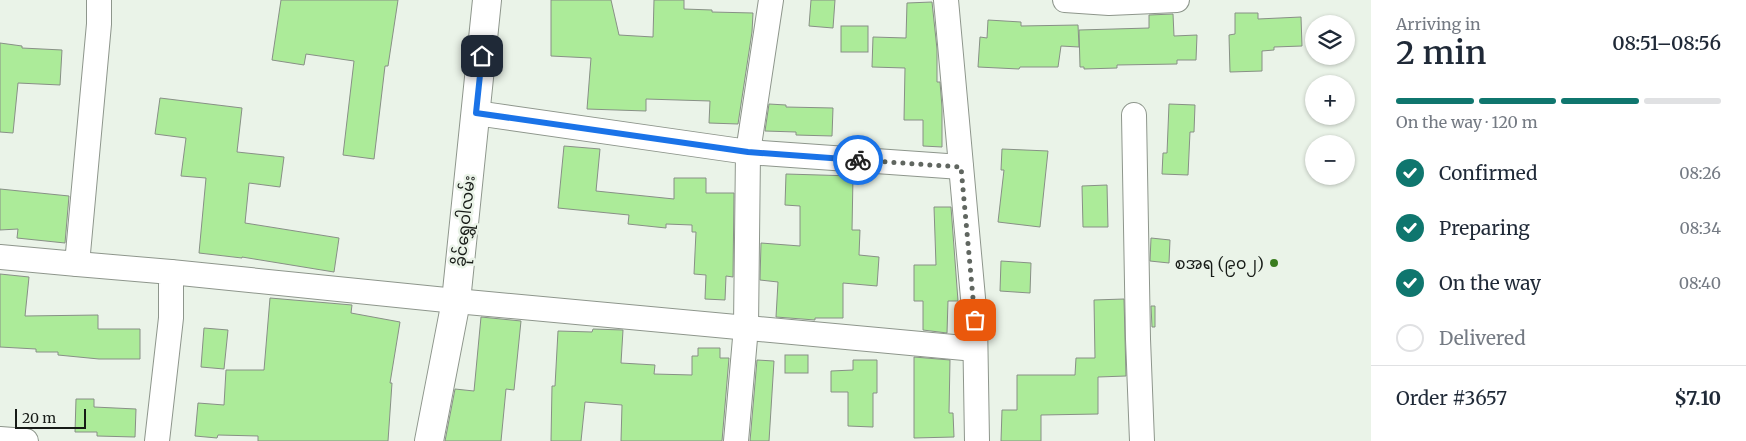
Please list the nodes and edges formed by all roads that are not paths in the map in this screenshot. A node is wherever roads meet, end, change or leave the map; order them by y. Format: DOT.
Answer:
graph roads {
  1 [pos="99,0"];
  2 [pos="487,0"];
  3 [pos="771,0"];
  4 [pos="946,0"];
  5 [pos="1065,0"];
  6 [pos="1177,0"];
  7 [pos="476,113"];
  8 [pos="1134,115"];
  9 [pos="748,152"];
  10 [pos="961,167"];
  11 [pos="0,257"];
  12 [pos="76,264"];
  13 [pos="171,272"];
  14 [pos="456,301"];
  15 [pos="746,328"];
  16 [pos="976,349"];
  17 [pos="0,439"];
  18 [pos="26,441"];
  19 [pos="157,441"];
  20 [pos="429,441"];
  21 [pos="736,441"];
  22 [pos="977,441"];
  23 [pos="1142,441"];
  1 -- 12 [label="street"];
  2 -- 7 [label="street, ခိုင်ရွှေဝါလမ်း"];
  3 -- 9 [label="street"];
  4 -- 10 [label="street"];
  5 -- 6 [label="street"];
  7 -- 9 [label="street"];
  7 -- 14 [label="street, ခိုင်ရွှေဝါလမ်း"];
  8 -- 23 [label="street"];
  9 -- 10 [label="street"];
  9 -- 15 [label="street"];
  10 -- 16 [label="street"];
  11 -- 12 [label="street"];
  12 -- 13 [label="street"];
  13 -- 14 [label="street"];
  13 -- 19 [label="street"];
  14 -- 15 [label="street"];
  14 -- 20 [label="street, ခိုင်ရွှေဝါလမ်း"];
  15 -- 16 [label="street"];
  15 -- 21 [label="street"];
  16 -- 22 [label="street"];
  17 -- 18 [label="street"];
}
